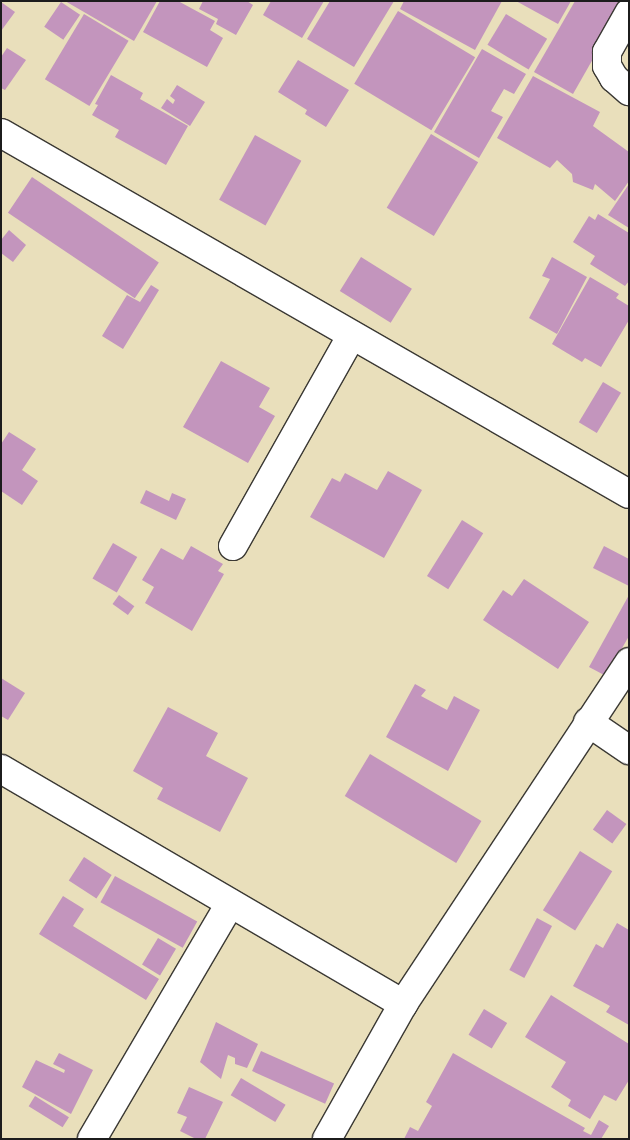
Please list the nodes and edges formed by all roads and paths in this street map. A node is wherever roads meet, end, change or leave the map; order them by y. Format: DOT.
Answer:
graph roads {
  1 [pos="629,13"];
  2 [pos="629,91"];
  3 [pos="1,133"];
  4 [pos="352,335"];
  5 [pos="629,494"];
  6 [pos="233,546"];
  7 [pos="629,662"];
  8 [pos="588,722"];
  9 [pos="629,750"];
  10 [pos="1,769"];
  11 [pos="230,904"];
  12 [pos="403,1004"];
  13 [pos="92,1139"];
  14 [pos="327,1139"];
  1 -- 2 [label="street"];
  3 -- 4 [label="street"];
  4 -- 5 [label="street"];
  4 -- 6 [label="street"];
  7 -- 8 [label="street"];
  8 -- 9 [label="street"];
  8 -- 12 [label="street"];
  10 -- 11 [label="street"];
  11 -- 12 [label="street"];
  11 -- 13 [label="street"];
  12 -- 14 [label="street"];
}
